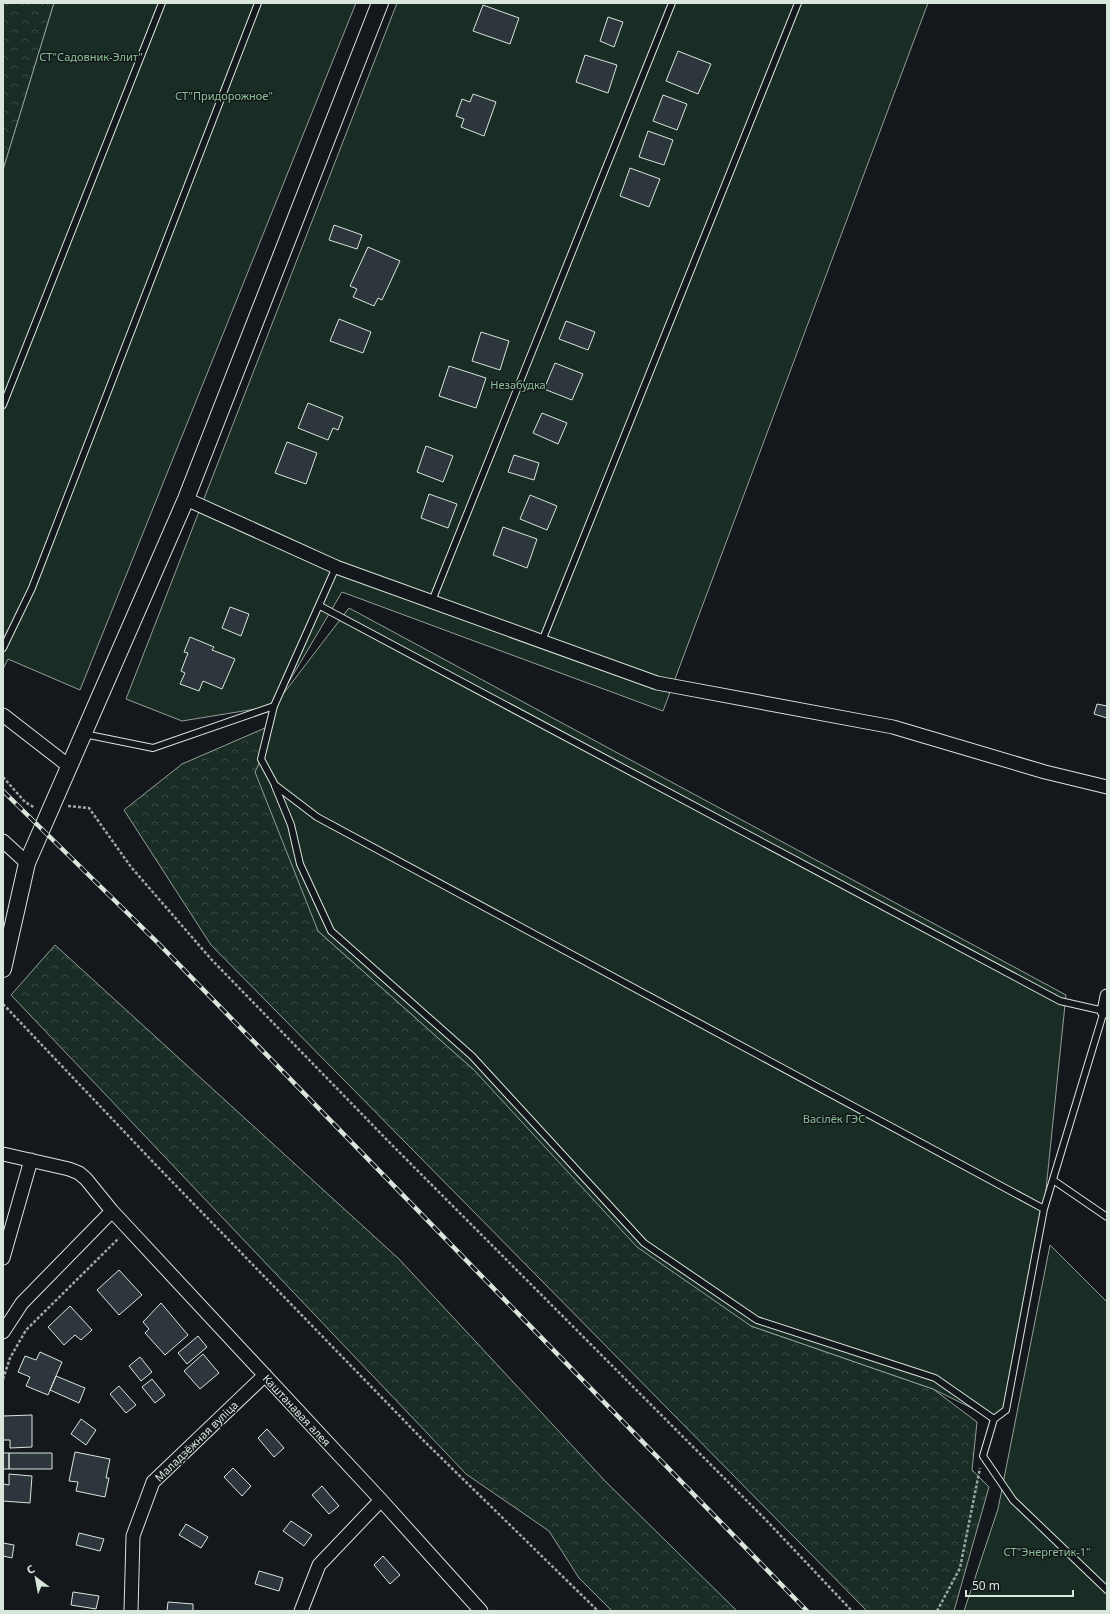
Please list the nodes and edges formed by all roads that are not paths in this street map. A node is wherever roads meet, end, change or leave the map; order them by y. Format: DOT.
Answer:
graph roads {
  1 [pos="162,3"];
  2 [pos="258,3"];
  3 [pos="380,3"];
  4 [pos="672,3"];
  5 [pos="798,3"];
  6 [pos="3,405"];
  7 [pos="186,498"];
  8 [pos="336,567"];
  9 [pos="432,601"];
  10 [pos="320,606"];
  11 [pos="542,641"];
  12 [pos="3,648"];
  13 [pos="274,706"];
  14 [pos="3,715"];
  15 [pos="84,734"];
  16 [pos="70,767"];
  17 [pos="275,785"];
  18 [pos="1107,787"];
  19 [pos="3,841"];
  20 [pos="27,862"];
  21 [pos="3,969"];
  22 [pos="1107,996"];
  23 [pos="1104,1011"];
  24 [pos="3,1154"];
  25 [pos="31,1160"];
  26 [pos="1053,1180"];
  27 [pos="1044,1209"];
  28 [pos="112,1211"];
  29 [pos="1107,1217"];
  30 [pos="3,1258"];
  31 [pos="3,1332"];
  32 [pos="265,1375"];
  33 [pos="994,1419"];
  34 [pos="381,1500"];
  35 [pos="1107,1590"];
  36 [pos="130,1611"];
  37 [pos="301,1611"];
  38 [pos="481,1611"];
  1 -- 6 [label="lane"];
  2 -- 12 [label="lane"];
  3 -- 7 [label="street"];
  4 -- 9 [label="lane"];
  5 -- 11 [label="lane"];
  7 -- 8 [label="street"];
  7 -- 15 [label="street"];
  8 -- 9 [label="street"];
  8 -- 10 [label="lane"];
  9 -- 11 [label="street"];
  10 -- 13 [label="lane"];
  10 -- 23 [label="lane"];
  11 -- 18 [label="street"];
  13 -- 15 [label="lane"];
  13 -- 17 [label="lane"];
  14 -- 16 [label="street"];
  15 -- 16 [label="street"];
  16 -- 20 [label="street"];
  17 -- 27 [label="lane"];
  17 -- 33 [label="lane"];
  19 -- 20 [label="street"];
  20 -- 21 [label="street"];
  22 -- 23 [label="street"];
  23 -- 26 [label="lane"];
  24 -- 25 [label="street, Каштанавая алея"];
  25 -- 28 [label="street, Каштанавая алея"];
  25 -- 30 [label="street"];
  26 -- 27 [label="lane"];
  26 -- 29 [label="lane"];
  27 -- 33 [label="lane"];
  28 -- 31 [label="street"];
  28 -- 32 [label="street, Каштанавая алея"];
  32 -- 34 [label="street, Каштанавая алея"];
  32 -- 36 [label="street, Маладзёжная вуліца"];
  33 -- 35 [label="lane"];
  34 -- 37 [label="street"];
  34 -- 38 [label="street, Каштанавая алея"];
}
